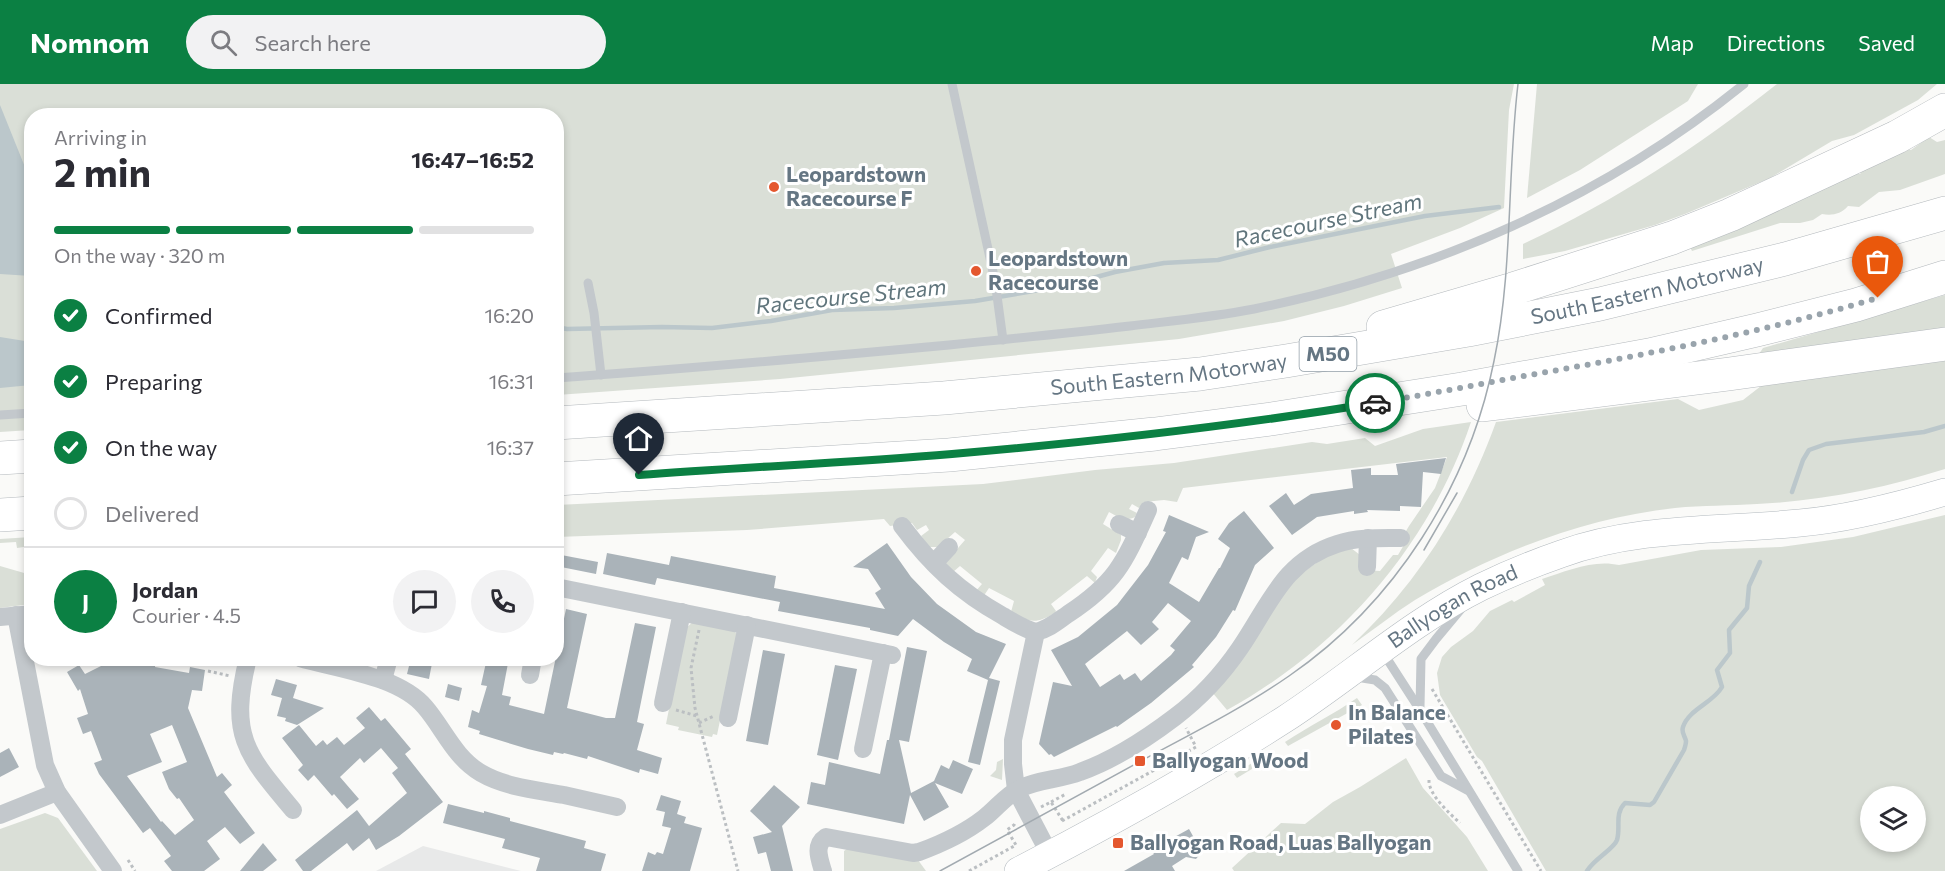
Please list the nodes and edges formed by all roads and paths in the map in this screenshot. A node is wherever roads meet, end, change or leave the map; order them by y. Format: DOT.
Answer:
graph roads {
  1 [pos="952,84"];
  2 [pos="1744,84"];
  3 [pos="1945,110"];
  4 [pos="1945,213"];
  5 [pos="1945,277"];
  6 [pos="588,283"];
  7 [pos="1003,340"];
  8 [pos="1945,344"];
  9 [pos="601,375"];
  10 [pos="564,377"];
  11 [pos="24,413"];
  12 [pos="697,414"];
  13 [pos="0,415"];
  14 [pos="564,422"];
  15 [pos="24,456"];
  16 [pos="0,458"];
  17 [pos="639,475"];
  18 [pos="564,479"];
  19 [pos="1945,492"];
  20 [pos="1148,510"];
  21 [pos="24,514"];
  22 [pos="0,515"];
  23 [pos="1119,524"];
  24 [pos="902,526"];
  25 [pos="1138,533"];
  26 [pos="1368,538"];
  27 [pos="1401,538"];
  28 [pos="949,547"];
  29 [pos="934,563"];
  30 [pos="1367,567"];
  31 [pos="1480,588"];
  32 [pos="564,589"];
  33 [pos="682,612"];
  34 [pos="16,615"];
  35 [pos="747,625"];
  36 [pos="693,628"];
  37 [pos="1036,632"];
  38 [pos="1382,651"];
  39 [pos="24,656"];
  40 [pos="26,666"];
  41 [pos="246,666"];
  42 [pos="330,666"];
  43 [pos="387,666"];
  44 [pos="208,671"];
  45 [pos="232,676"];
  46 [pos="1346,677"];
  47 [pos="383,680"];
  48 [pos="1430,682"];
  49 [pos="663,703"];
  50 [pos="1420,710"];
  51 [pos="728,718"];
  52 [pos="1184,724"];
  53 [pos="863,749"];
  54 [pos="1429,776"];
  55 [pos="1016,790"];
  56 [pos="1469,791"];
  57 [pos="57,792"];
  58 [pos="617,807"];
  59 [pos="293,810"];
  60 [pos="0,815"];
  61 [pos="1062,821"];
  62 [pos="1460,823"];
  63 [pos="124,855"];
  64 [pos="1050,855"];
  65 [pos="1017,858"];
  66 [pos="113,871"];
  67 [pos="135,871"];
  68 [pos="738,871"];
  69 [pos="823,871"];
  70 [pos="969,871"];
  71 [pos="1518,871"];
  72 [pos="1541,871"];
  1 -- 7 [label="lane"];
  2 -- 7 [label="lane"];
  3 -- 12 [label="highway"];
  4 -- 12 [label="highway, South Eastern Motorway / M50"];
  5 -- 17 [label="highway"];
  6 -- 9 [label="lane"];
  7 -- 9 [label="lane"];
  8 -- 17 [label="highway"];
  9 -- 10 [label="lane"];
  11 -- 13 [label="lane"];
  12 -- 14 [label="highway, South Eastern Motorway / M50"];
  15 -- 16 [label="highway"];
  17 -- 18 [label="highway"];
  19 -- 31 [label="street, Ballyogan Road"];
  20 -- 25 [label="street"];
  21 -- 22 [label="highway"];
  23 -- 25 [label="street"];
  24 -- 29 [label="street"];
  25 -- 37 [label="street"];
  26 -- 27 [label="street"];
  26 -- 30 [label="street"];
  26 -- 55 [label="street"];
  28 -- 29 [label="street"];
  29 -- 37 [label="street"];
  31 -- 38 [label="street, Ballyogan Road"];
  31 -- 50 [label="lane"];
  32 -- 33 [label="street"];
  33 -- 35 [label="street"];
  33 -- 49 [label="street"];
  34 -- 39 [label="street"];
  35 -- 51 [label="street"];
  35 -- 53 [label="street"];
  36 -- 68 [label="path"];
  37 -- 55 [label="street"];
  38 -- 46 [label="street, Ballyogan Road"];
  38 -- 50 [label="lane"];
  40 -- 57 [label="street"];
  41 -- 59 [label="street"];
  42 -- 47 [label="street"];
  43 -- 47 [label="street"];
  44 -- 45 [label="path"];
  46 -- 56 [label="lane"];
  46 -- 64 [label="street, Ballyogan Road"];
  47 -- 58 [label="street"];
  48 -- 72 [label="path"];
  50 -- 56 [label="lane"];
  52 -- 61 [label="path"];
  54 -- 62 [label="path"];
  55 -- 64 [label="street"];
  55 -- 69 [label="street"];
  56 -- 71 [label="lane"];
  57 -- 60 [label="street"];
  57 -- 66 [label="street"];
  63 -- 67 [label="path"];
  64 -- 65 [label="street, Ballyogan Road"];
  65 -- 70 [label="path"];
}
